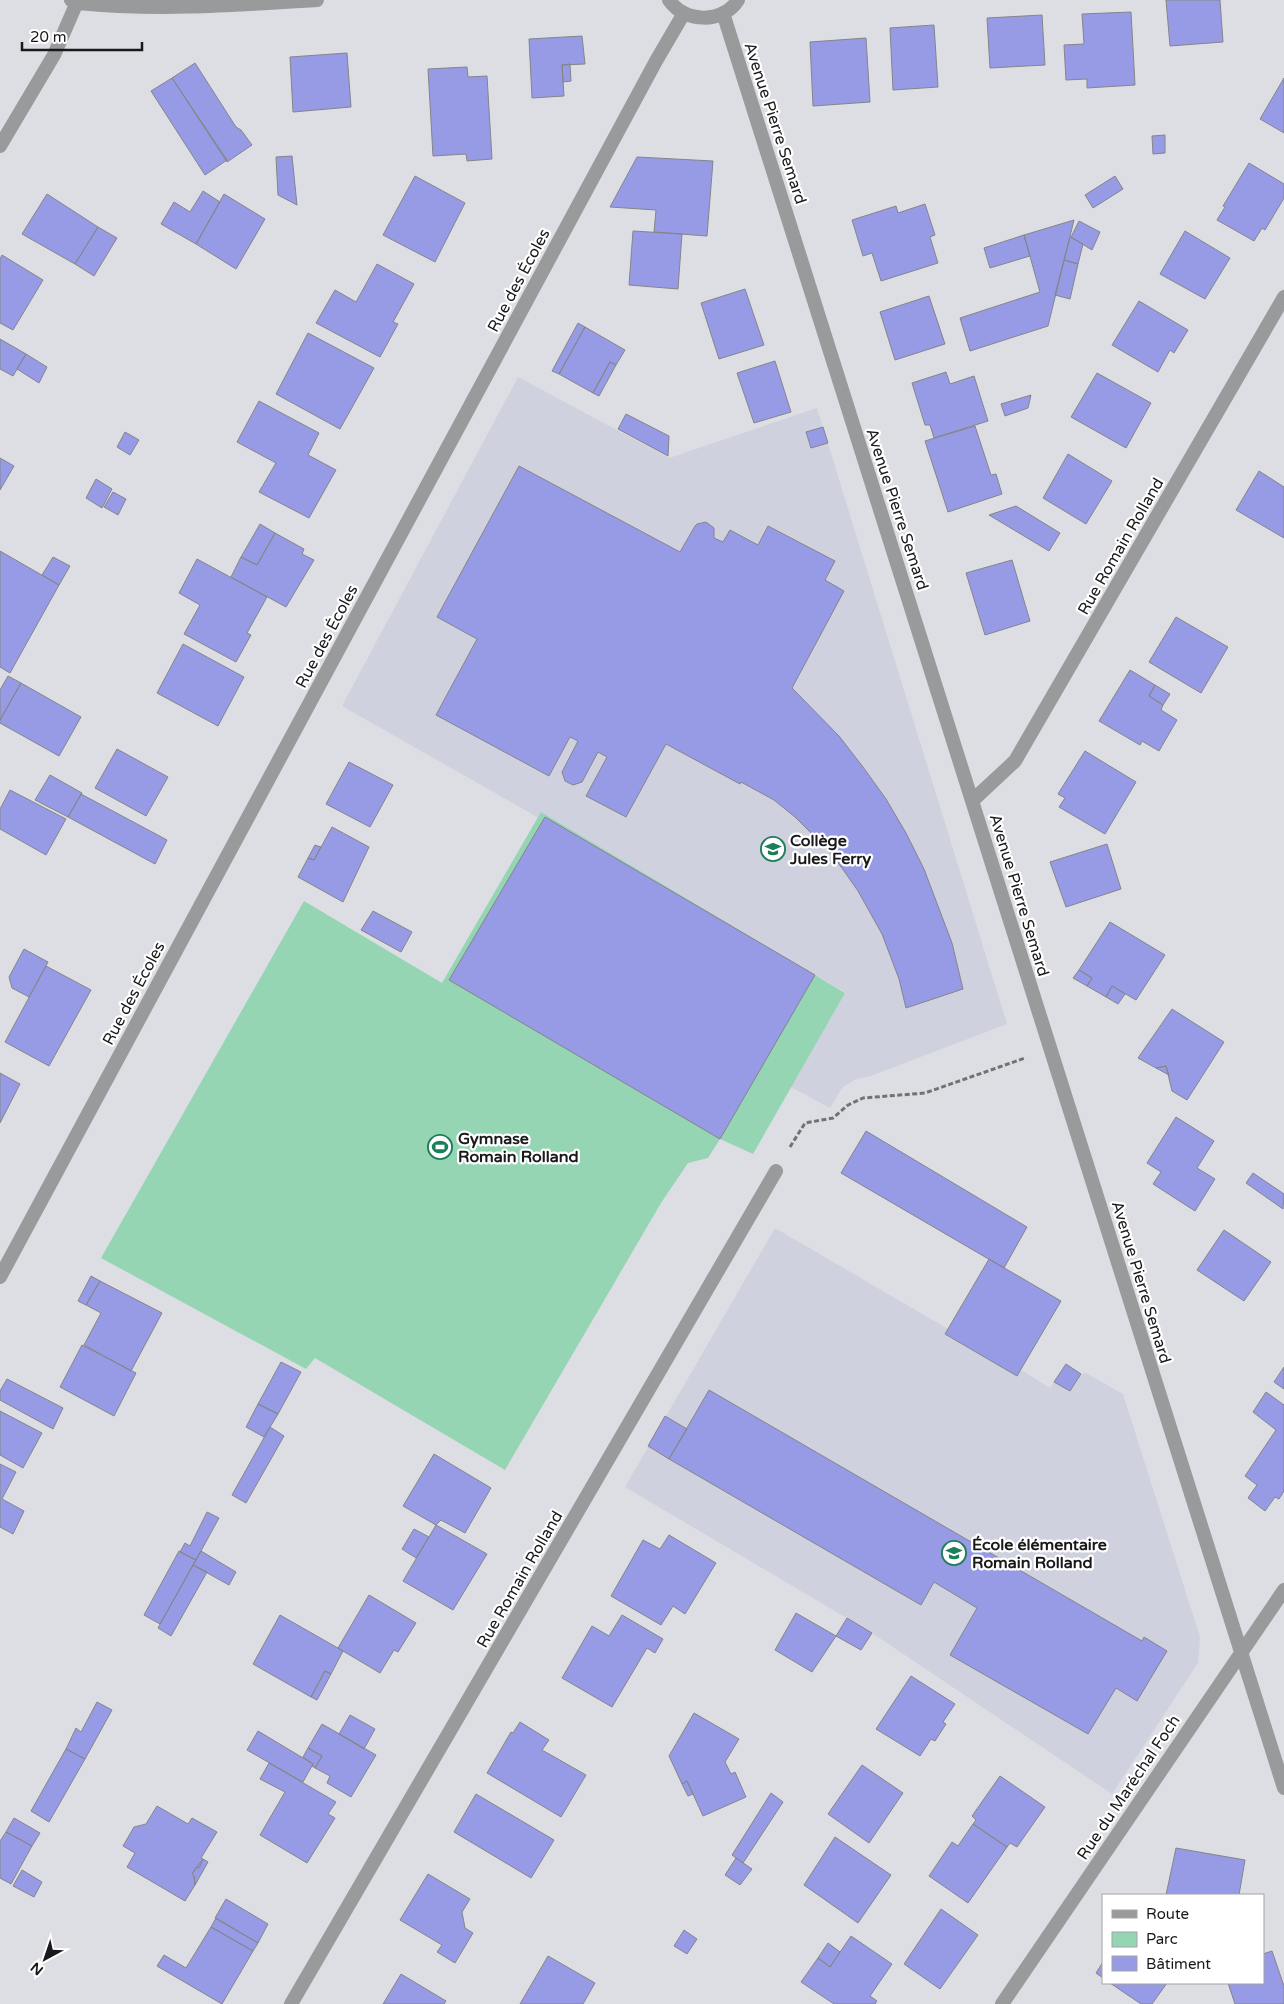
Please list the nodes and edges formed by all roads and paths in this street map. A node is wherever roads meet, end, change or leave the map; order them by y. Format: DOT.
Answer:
graph roads {
  1 [pos="317,0"];
  2 [pos="669,0"];
  3 [pos="738,0"];
  4 [pos="76,1"];
  5 [pos="723,13"];
  6 [pos="684,14"];
  7 [pos="0,146"];
  8 [pos="1284,297"];
  9 [pos="972,801"];
  10 [pos="1050,1049"];
  11 [pos="776,1171"];
  12 [pos="0,1277"];
  13 [pos="1284,1590"];
  14 [pos="1241,1653"];
  15 [pos="1284,1788"];
  16 [pos="291,2004"];
  17 [pos="1002,2004"];
  1 -- 4 [label="street"];
  2 -- 6 [label="street"];
  3 -- 5 [label="street"];
  4 -- 7 [label="street"];
  5 -- 6 [label="street"];
  5 -- 9 [label="street, Avenue Pierre Semard"];
  6 -- 12 [label="street, Rue des Écoles"];
  8 -- 9 [label="street, Rue Romain Rolland"];
  9 -- 10 [label="street, Avenue Pierre Semard"];
  10 -- 11 [label="path"];
  10 -- 14 [label="street, Avenue Pierre Semard"];
  11 -- 16 [label="street, Rue Romain Rolland"];
  13 -- 14 [label="street, Rue du Maréchal Foch"];
  14 -- 15 [label="street, Avenue Pierre Semard"];
  14 -- 17 [label="street, Rue du Maréchal Foch"];
}
